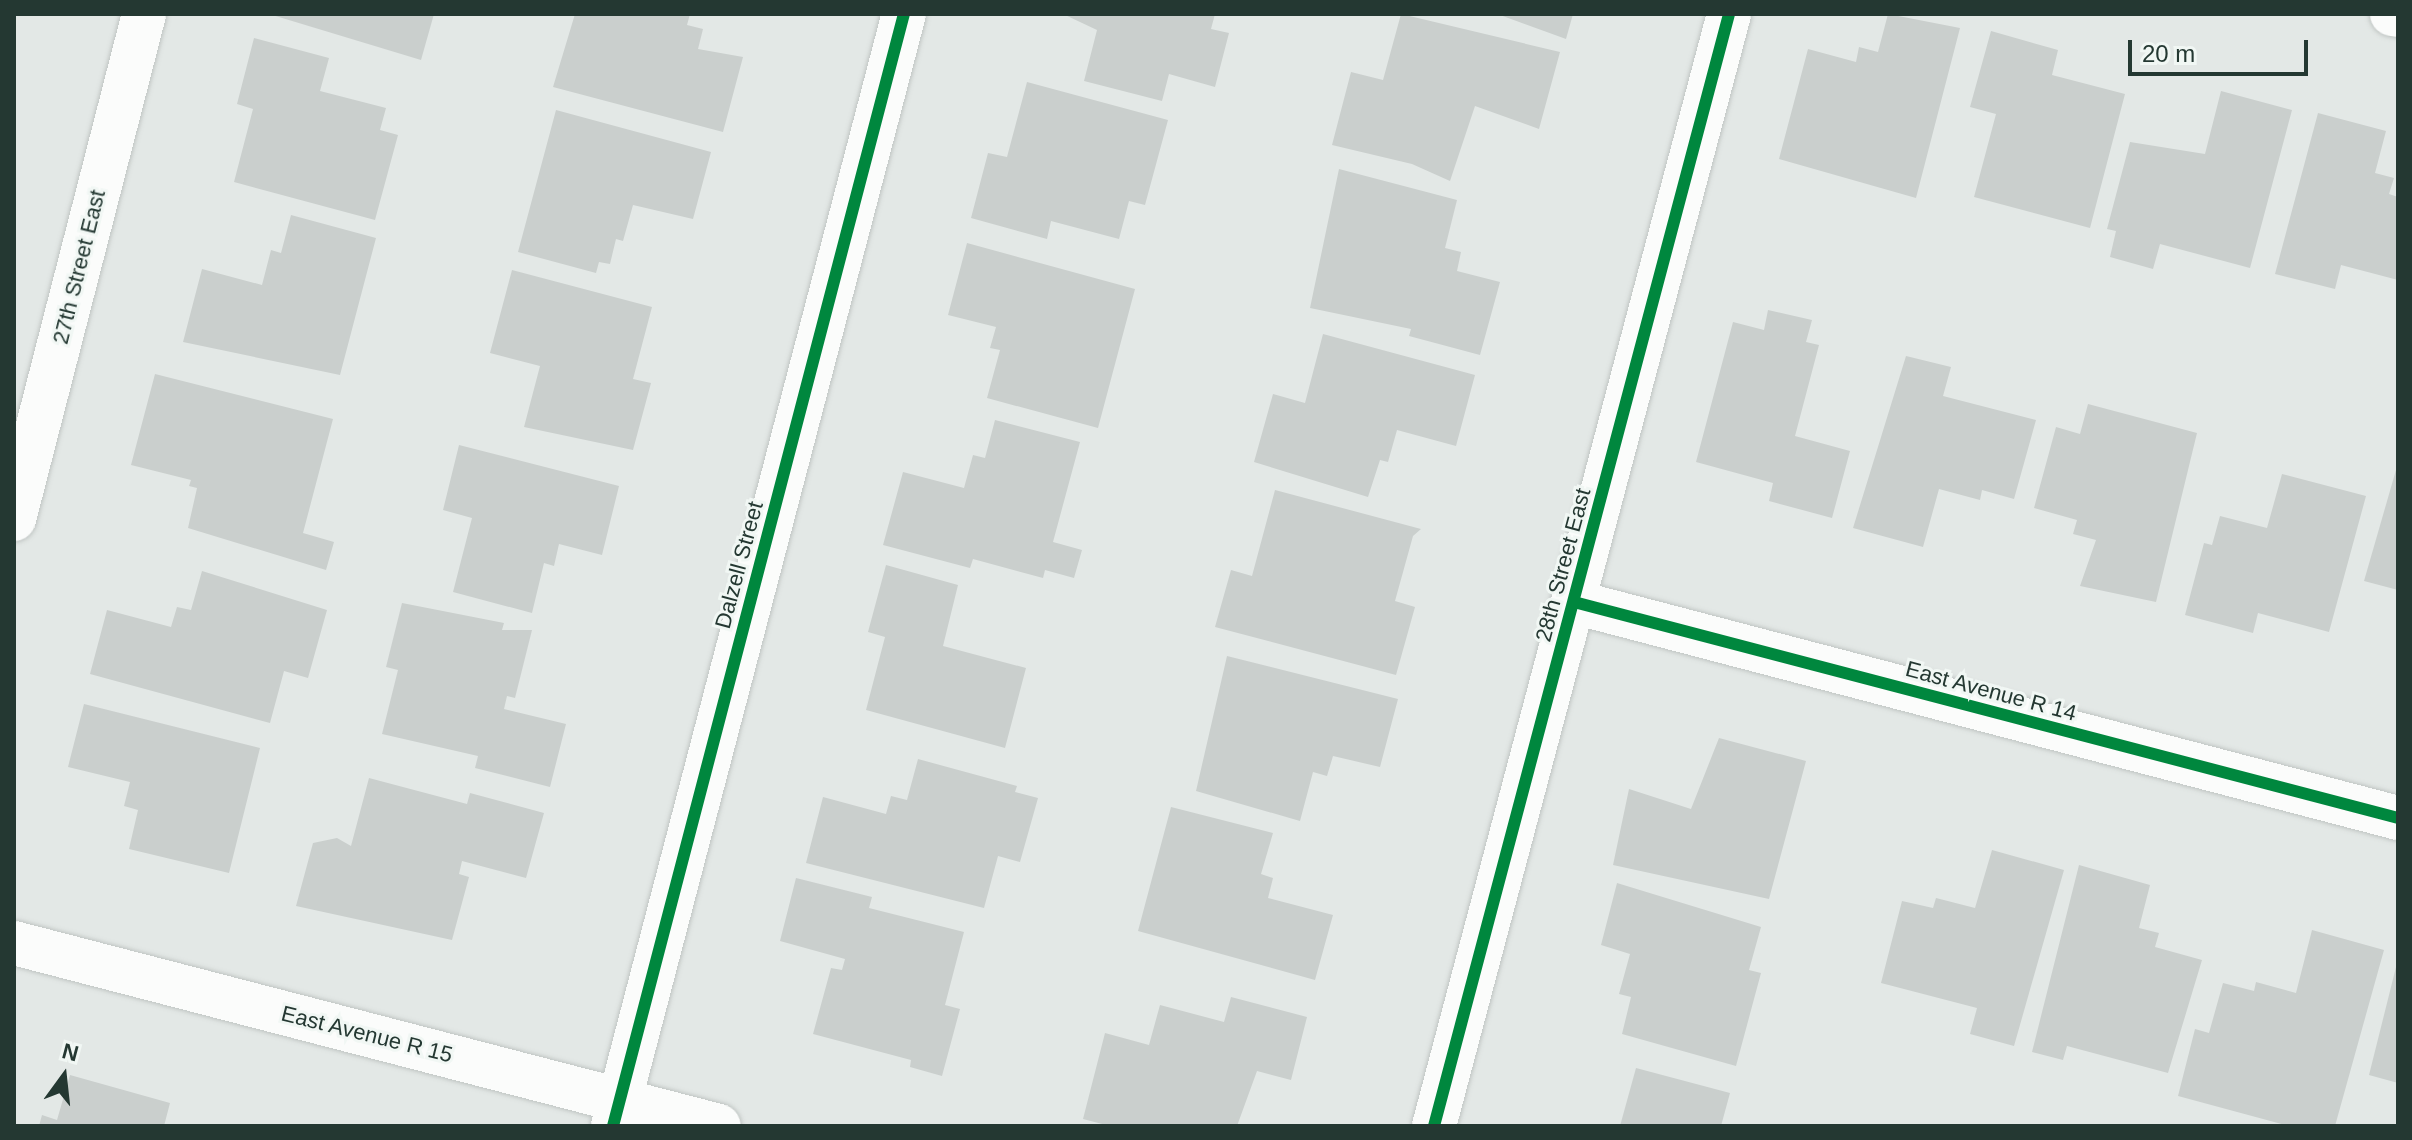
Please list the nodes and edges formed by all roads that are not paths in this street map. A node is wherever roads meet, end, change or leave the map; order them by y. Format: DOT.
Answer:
graph roads {
  1 [pos="144,14"];
  2 [pos="904,14"];
  3 [pos="1729,14"];
  4 [pos="14,519"];
  5 [pos="1574,602"];
  6 [pos="2398,818"];
  7 [pos="14,943"];
  8 [pos="616,1113"];
  9 [pos="719,1126"];
  10 [pos="1434,1126"];
  1 -- 4 [label="street, 27th Street East"];
  2 -- 8 [label="street, Dalzell Street"];
  3 -- 5 [label="street, 28th Street East"];
  5 -- 6 [label="street, East Avenue R 14"];
  5 -- 10 [label="street, 28th Street East"];
  7 -- 8 [label="street, East Avenue R 15"];
  8 -- 9 [label="street, East Avenue R 15"];
}
